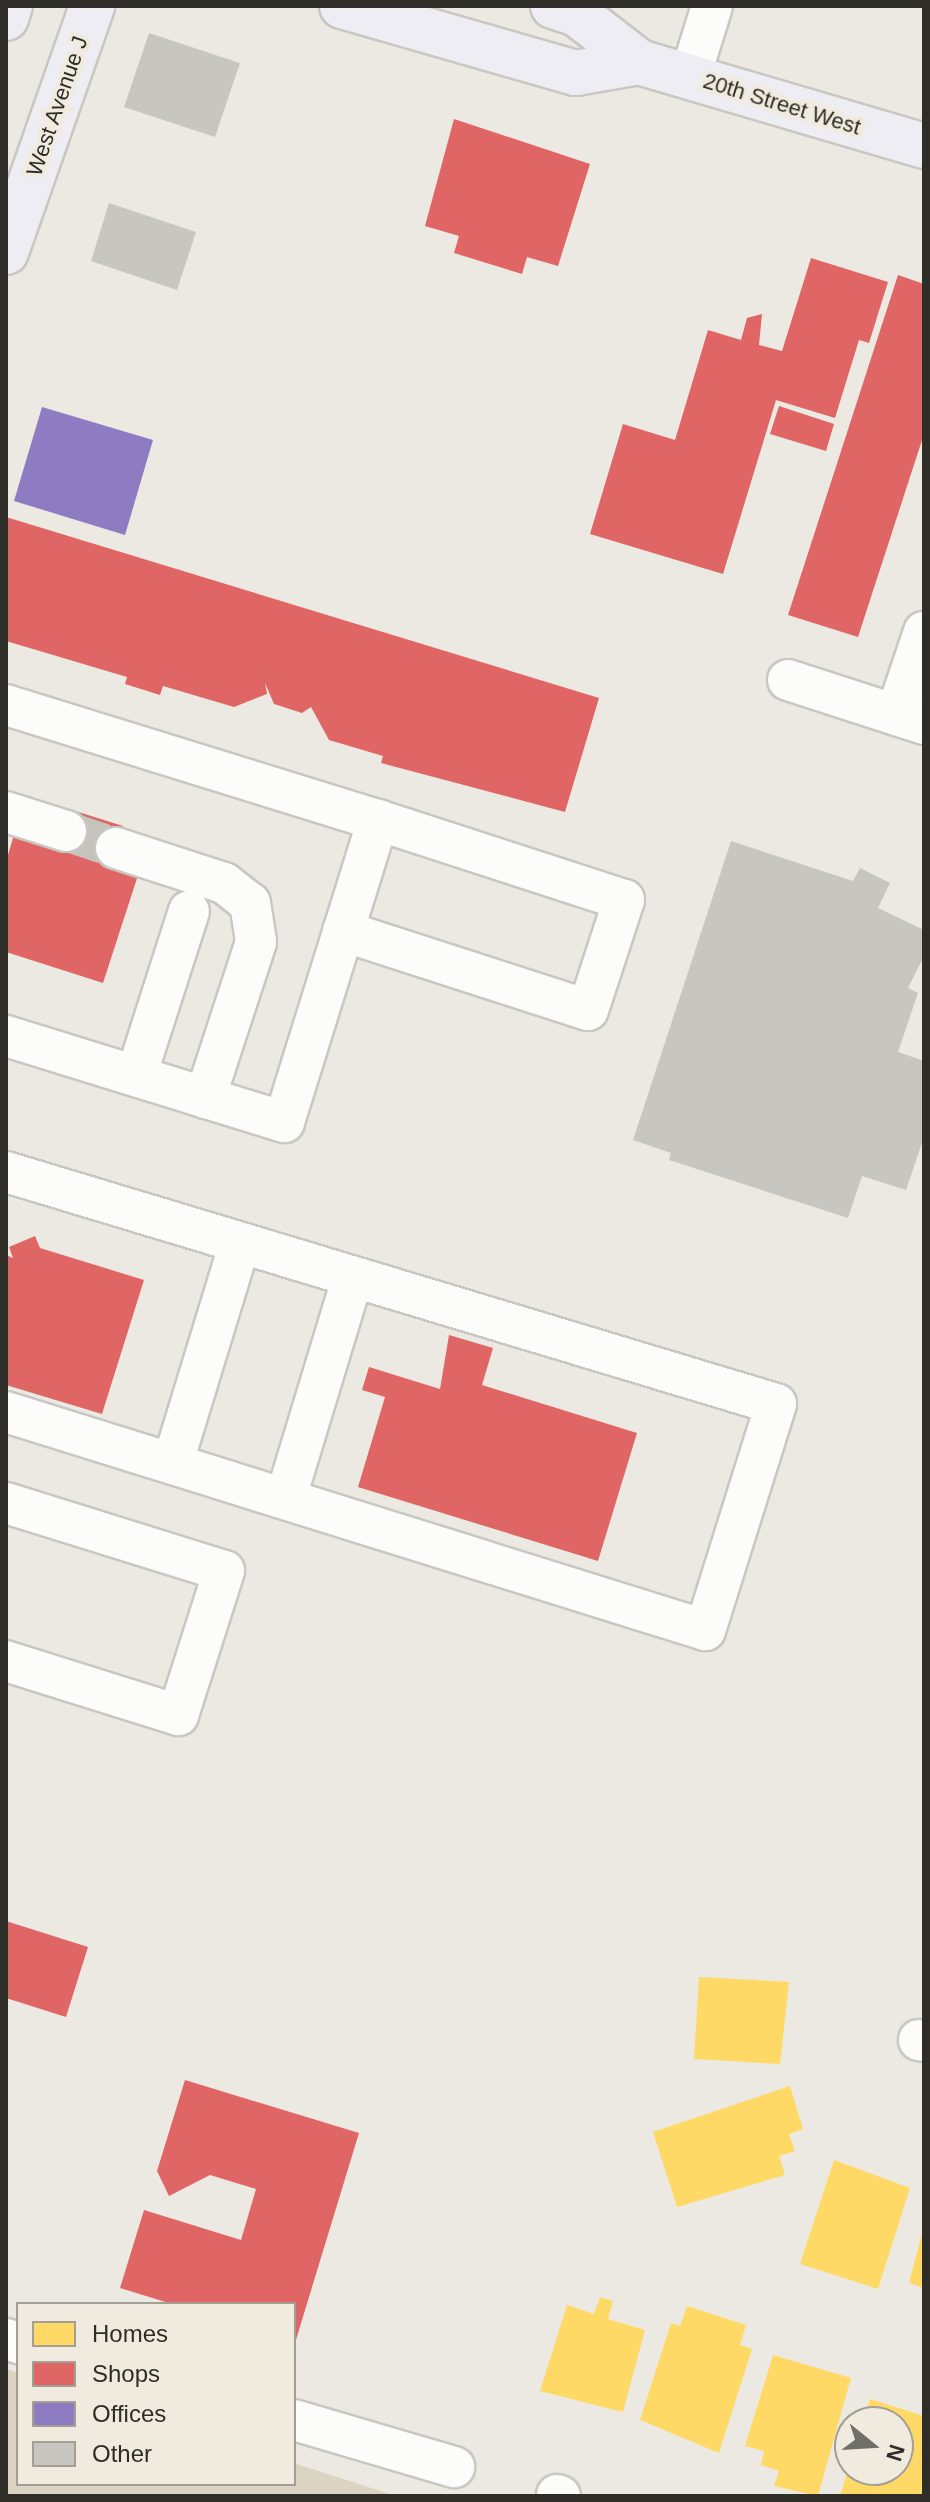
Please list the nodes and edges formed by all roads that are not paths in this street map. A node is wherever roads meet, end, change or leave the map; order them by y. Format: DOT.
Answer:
graph roads {
  1 [pos="10,6"];
  2 [pos="92,6"];
  3 [pos="342,6"];
  4 [pos="553,6"];
  5 [pos="712,6"];
  6 [pos="6,18"];
  7 [pos="639,62"];
  8 [pos="690,77"];
  9 [pos="924,146"];
  10 [pos="6,252"];
  11 [pos="924,632"];
  12 [pos="788,680"];
  13 [pos="6,705"];
  14 [pos="910,720"];
  15 [pos="6,812"];
  16 [pos="378,820"];
  17 [pos="66,831"];
  18 [pos="116,848"];
  19 [pos="189,911"];
  20 [pos="343,931"];
  21 [pos="6,1036"];
  22 [pos="136,1076"];
  23 [pos="205,1098"];
  24 [pos="6,1172"];
  25 [pos="240,1243"];
  26 [pos="353,1277"];
  27 [pos="6,1412"];
  28 [pos="173,1462"];
  29 [pos="286,1497"];
  30 [pos="6,1503"];
  31 [pos="6,1661"];
  32 [pos="296,2421"];
  33 [pos="454,2467"];
  1 -- 6 [label="main road"];
  2 -- 10 [label="main road, West Avenue J"];
  3 -- 7 [label="main road, 20th Street West"];
  4 -- 7 [label="main road, 20th Street West"];
  5 -- 8 [label="street"];
  7 -- 8 [label="main road, 20th Street West"];
  8 -- 9 [label="main road, 20th Street West"];
  11 -- 14 [label="street"];
  12 -- 14 [label="street"];
  13 -- 16 [label="street"];
  15 -- 17 [label="street"];
  16 -- 20 [label="street"];
  16 -- 20 [label="street"];
  18 -- 23 [label="street"];
  19 -- 22 [label="street"];
  20 -- 23 [label="street"];
  21 -- 22 [label="street"];
  22 -- 23 [label="street"];
  24 -- 25 [label="street"];
  25 -- 26 [label="street"];
  25 -- 28 [label="street"];
  26 -- 29 [label="street"];
  26 -- 29 [label="street"];
  27 -- 28 [label="street"];
  28 -- 29 [label="street"];
  30 -- 31 [label="street"];
  32 -- 33 [label="street"];
}
